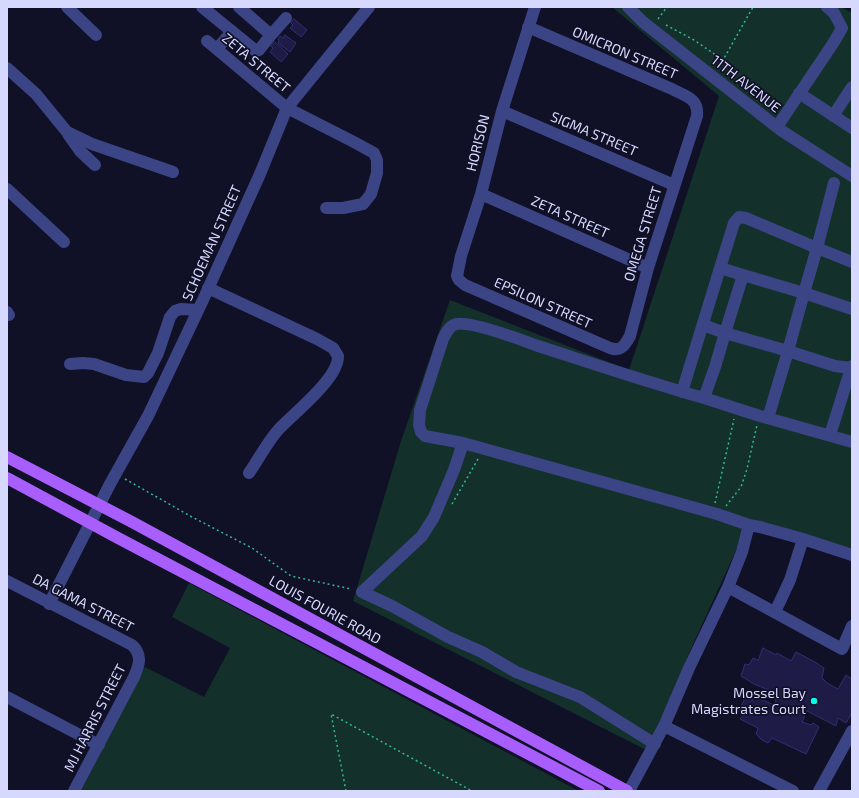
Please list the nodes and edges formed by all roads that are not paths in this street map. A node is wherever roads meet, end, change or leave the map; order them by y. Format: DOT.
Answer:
graph roads {
  1 [pos="67,7"];
  2 [pos="202,7"];
  3 [pos="239,7"];
  4 [pos="369,7"];
  5 [pos="535,7"];
  6 [pos="628,7"];
  7 [pos="827,7"];
  8 [pos="286,18"];
  9 [pos="528,27"];
  10 [pos="847,28"];
  11 [pos="232,31"];
  12 [pos="96,35"];
  13 [pos="272,35"];
  14 [pos="207,41"];
  15 [pos="217,50"];
  16 [pos="7,68"];
  17 [pos="852,87"];
  18 [pos="799,93"];
  19 [pos="287,108"];
  20 [pos="502,111"];
  21 [pos="697,116"];
  22 [pos="833,116"];
  23 [pos="777,127"];
  24 [pos="852,128"];
  25 [pos="67,132"];
  26 [pos="95,165"];
  27 [pos="173,172"];
  28 [pos="852,176"];
  29 [pos="834,183"];
  30 [pos="674,185"];
  31 [pos="7,189"];
  32 [pos="481,194"];
  33 [pos="326,208"];
  34 [pos="64,242"];
  35 [pos="817,248"];
  36 [pos="852,262"];
  37 [pos="648,268"];
  38 [pos="720,268"];
  39 [pos="743,275"];
  40 [pos="465,285"];
  41 [pos="208,288"];
  42 [pos="804,293"];
  43 [pos="852,309"];
  44 [pos="198,310"];
  45 [pos="703,325"];
  46 [pos="725,333"];
  47 [pos="610,348"];
  48 [pos="788,351"];
  49 [pos="70,364"];
  50 [pos="852,367"];
  51 [pos="682,392"];
  52 [pos="704,398"];
  53 [pos="764,417"];
  54 [pos="830,435"];
  55 [pos="852,442"];
  56 [pos="462,444"];
  57 [pos="7,456"];
  58 [pos="249,473"];
  59 [pos="7,478"];
  60 [pos="100,505"];
  61 [pos="90,524"];
  62 [pos="749,525"];
  63 [pos="803,539"];
  64 [pos="852,555"];
  65 [pos="7,581"];
  66 [pos="728,587"];
  67 [pos="49,604"];
  68 [pos="774,612"];
  69 [pos="852,626"];
  70 [pos="847,651"];
  71 [pos="139,657"];
  72 [pos="7,697"];
  73 [pos="664,726"];
  74 [pos="852,731"];
  75 [pos="655,744"];
  76 [pos="99,745"];
  77 [pos="74,791"];
  78 [pos="599,791"];
  79 [pos="628,791"];
  80 [pos="793,791"];
  81 [pos="819,791"];
  1 -- 12 [label="street"];
  2 -- 11 [label="street"];
  3 -- 13 [label="street"];
  4 -- 19 [label="street, SCHOEMAN STREET"];
  5 -- 9 [label="street, HORISON"];
  6 -- 23 [label="street, 11TH AVENUE"];
  7 -- 10 [label="street"];
  8 -- 13 [label="street"];
  9 -- 20 [label="street, HORISON"];
  9 -- 21 [label="street, OMICRON STREET"];
  10 -- 18 [label="street"];
  11 -- 13 [label="street"];
  11 -- 15 [label="street"];
  14 -- 15 [label="street, ZETA STREET"];
  15 -- 19 [label="street, ZETA STREET"];
  16 -- 25 [label="street"];
  17 -- 22 [label="street"];
  18 -- 22 [label="street"];
  18 -- 23 [label="street"];
  19 -- 33 [label="street, ZETA STREET"];
  19 -- 41 [label="street, SCHOEMAN STREET"];
  20 -- 30 [label="street, SIGMA STREET"];
  20 -- 32 [label="street, HORISON"];
  21 -- 30 [label="street, OMEGA STREET"];
  22 -- 24 [label="street"];
  23 -- 28 [label="street, 11TH AVENUE"];
  25 -- 26 [label="street"];
  25 -- 27 [label="street"];
  29 -- 35 [label="street"];
  30 -- 37 [label="street, OMEGA STREET"];
  31 -- 34 [label="street"];
  32 -- 37 [label="street, ZETA STREET"];
  32 -- 40 [label="street, HORISON"];
  35 -- 36 [label="street"];
  35 -- 38 [label="street"];
  35 -- 42 [label="street"];
  37 -- 47 [label="street, OMEGA STREET"];
  38 -- 39 [label="street"];
  38 -- 45 [label="street"];
  39 -- 42 [label="street"];
  39 -- 46 [label="street"];
  40 -- 47 [label="street, EPSILON STREET"];
  41 -- 44 [label="street, SCHOEMAN STREET"];
  41 -- 58 [label="street"];
  42 -- 43 [label="street"];
  42 -- 48 [label="street"];
  44 -- 49 [label="street"];
  44 -- 60 [label="street, SCHOEMAN STREET"];
  45 -- 46 [label="street"];
  45 -- 51 [label="street"];
  46 -- 48 [label="street"];
  46 -- 52 [label="street"];
  48 -- 50 [label="street"];
  48 -- 53 [label="street"];
  50 -- 54 [label="street"];
  51 -- 52 [label="street"];
  51 -- 56 [label="street"];
  52 -- 53 [label="street"];
  53 -- 54 [label="street"];
  54 -- 55 [label="street"];
  56 -- 62 [label="street"];
  56 -- 75 [label="street"];
  57 -- 60 [label="main road, LOUIS FOURIE ROAD"];
  59 -- 61 [label="main road"];
  60 -- 61 [label="street, SCHOEMAN STREET"];
  60 -- 79 [label="main road, LOUIS FOURIE ROAD"];
  61 -- 67 [label="street, SCHOEMAN STREET"];
  61 -- 78 [label="main road"];
  62 -- 63 [label="street"];
  62 -- 66 [label="street"];
  63 -- 64 [label="street"];
  63 -- 68 [label="street"];
  65 -- 67 [label="street, DA GAMA STREET"];
  66 -- 68 [label="street"];
  66 -- 73 [label="street"];
  67 -- 71 [label="street, DA GAMA STREET"];
  68 -- 70 [label="street"];
  69 -- 70 [label="street"];
  71 -- 76 [label="street, MJ HARRIS STREET"];
  72 -- 76 [label="street"];
  73 -- 75 [label="street"];
  73 -- 80 [label="street"];
  74 -- 81 [label="street"];
  75 -- 79 [label="street"];
  76 -- 77 [label="street, MJ HARRIS STREET"];
}
